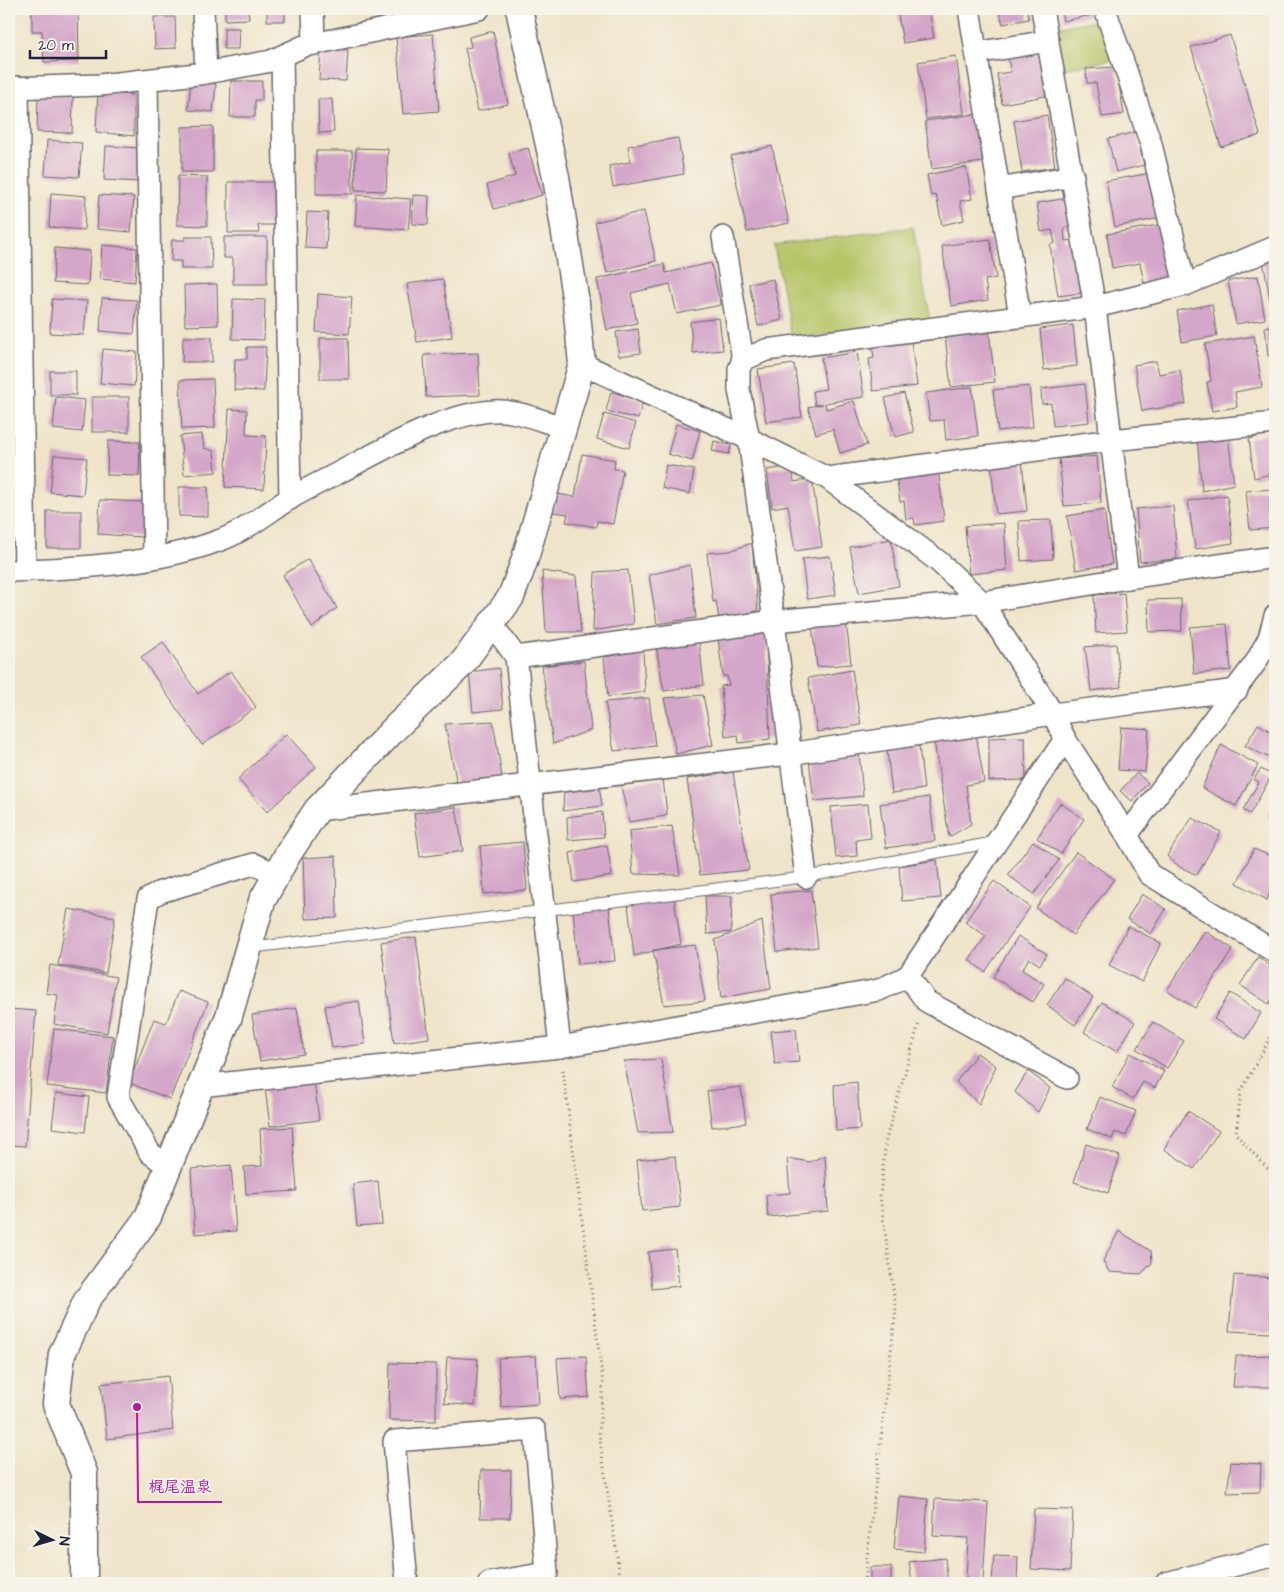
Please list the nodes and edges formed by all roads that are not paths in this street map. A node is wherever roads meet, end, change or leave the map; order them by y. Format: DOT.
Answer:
graph roads {
  1 [pos="203,9"];
  2 [pos="313,9"];
  3 [pos="479,9"];
  4 [pos="519,9"];
  5 [pos="969,9"];
  6 [pos="1042,9"];
  7 [pos="1105,9"];
  8 [pos="1048,41"];
  9 [pos="314,44"];
  10 [pos="976,53"];
  11 [pos="282,56"];
  12 [pos="206,73"];
  13 [pos="147,81"];
  14 [pos="13,88"];
  15 [pos="1073,176"];
  16 [pos="999,189"];
  17 [pos="723,237"];
  18 [pos="1275,246"];
  19 [pos="1185,285"];
  20 [pos="1095,307"];
  21 [pos="1020,316"];
  22 [pos="743,360"];
  23 [pos="582,364"];
  24 [pos="1275,423"];
  25 [pos="562,427"];
  26 [pos="748,439"];
  27 [pos="1112,440"];
  28 [pos="827,478"];
  29 [pos="290,499"];
  30 [pos="154,557"];
  31 [pos="1275,557"];
  32 [pos="17,571"];
  33 [pos="1128,578"];
  34 [pos="982,602"];
  35 [pos="1275,616"];
  36 [pos="774,621"];
  37 [pos="492,624"];
  38 [pos="516,656"];
  39 [pos="1237,690"];
  40 [pos="1053,714"];
  41 [pos="1065,739"];
  42 [pos="789,754"];
  43 [pos="531,786"];
  44 [pos="317,810"];
  45 [pos="1127,835"];
  46 [pos="999,841"];
  47 [pos="276,875"];
  48 [pos="806,877"];
  49 [pos="545,909"];
  50 [pos="249,948"];
  51 [pos="1275,952"];
  52 [pos="908,976"];
  53 [pos="560,1047"];
  54 [pos="1067,1078"];
  55 [pos="200,1086"];
  56 [pos="168,1166"];
  57 [pos="1275,1555"];
  58 [pos="84,1583"];
  59 [pos="407,1583"];
  60 [pos="489,1583"];
  61 [pos="1166,1583"];
  1 -- 12 [label="street"];
  2 -- 9 [label="street"];
  3 -- 9 [label="street"];
  4 -- 23 [label="street"];
  5 -- 10 [label="street"];
  6 -- 8 [label="street"];
  7 -- 19 [label="street"];
  8 -- 10 [label="street"];
  8 -- 15 [label="street"];
  9 -- 11 [label="street"];
  10 -- 16 [label="street"];
  11 -- 12 [label="street"];
  11 -- 29 [label="street"];
  12 -- 13 [label="street"];
  13 -- 14 [label="street"];
  13 -- 30 [label="street"];
  14 -- 32 [label="street"];
  15 -- 16 [label="street"];
  15 -- 20 [label="street"];
  16 -- 21 [label="street"];
  17 -- 22 [label="street"];
  18 -- 19 [label="street"];
  19 -- 20 [label="street"];
  20 -- 21 [label="street"];
  20 -- 27 [label="street"];
  21 -- 22 [label="street"];
  22 -- 26 [label="street"];
  23 -- 25 [label="street"];
  23 -- 26 [label="street"];
  24 -- 27 [label="street"];
  25 -- 29 [label="street"];
  25 -- 37 [label="street"];
  26 -- 28 [label="street"];
  26 -- 36 [label="street"];
  27 -- 28 [label="street"];
  27 -- 33 [label="street"];
  28 -- 34 [label="street"];
  29 -- 30 [label="street"];
  30 -- 32 [label="street"];
  31 -- 33 [label="street"];
  33 -- 34 [label="street"];
  34 -- 36 [label="street"];
  34 -- 40 [label="street"];
  35 -- 39 [label="street"];
  36 -- 38 [label="street"];
  36 -- 42 [label="street"];
  37 -- 38 [label="street"];
  37 -- 44 [label="street"];
  38 -- 43 [label="street"];
  39 -- 40 [label="street"];
  39 -- 45 [label="street"];
  40 -- 41 [label="street"];
  40 -- 42 [label="street"];
  41 -- 45 [label="street"];
  41 -- 46 [label="street"];
  42 -- 43 [label="street"];
  42 -- 48 [label="street"];
  43 -- 44 [label="street"];
  43 -- 49 [label="street"];
  44 -- 47 [label="street"];
  45 -- 51 [label="street"];
  46 -- 48 [label="lane"];
  46 -- 52 [label="street"];
  47 -- 50 [label="street"];
  47 -- 56 [label="street"];
  48 -- 49 [label="lane"];
  49 -- 50 [label="lane"];
  49 -- 53 [label="street"];
  50 -- 55 [label="street"];
  52 -- 53 [label="street"];
  52 -- 54 [label="street"];
  53 -- 55 [label="street"];
  55 -- 56 [label="street"];
  56 -- 58 [label="street"];
  57 -- 61 [label="street"];
  59 -- 60 [label="street"];
}
